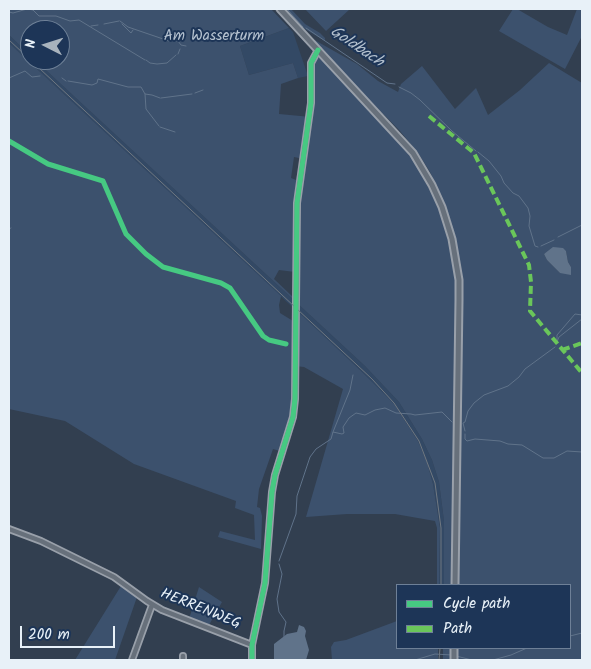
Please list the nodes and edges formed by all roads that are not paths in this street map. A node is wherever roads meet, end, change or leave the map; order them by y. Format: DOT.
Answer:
graph roads {
  1 [pos="280,9"];
  2 [pos="318,50"];
  3 [pos="9,529"];
  4 [pos="455,584"];
  5 [pos="152,605"];
  6 [pos="252,645"];
  7 [pos="132,660"];
  8 [pos="252,660"];
  1 -- 2 [label="main road"];
  2 -- 4 [label="main road"];
  2 -- 6 [label="street"];
  3 -- 5 [label="street, HERRENWEG"];
  5 -- 6 [label="street, HERRENWEG"];
  5 -- 7 [label="street"];
  6 -- 8 [label="street"];
}
